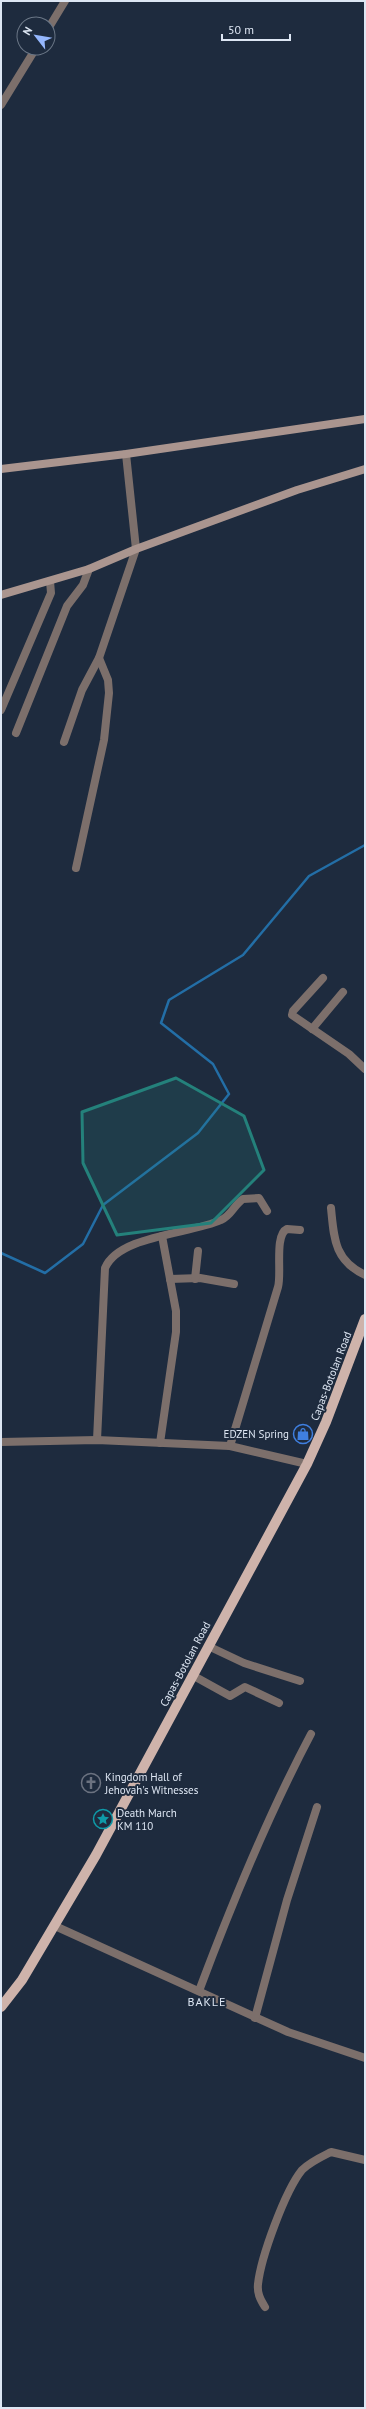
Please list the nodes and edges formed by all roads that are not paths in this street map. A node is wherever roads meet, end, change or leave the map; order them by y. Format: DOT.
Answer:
graph roads {
  1 [pos="65,1"];
  2 [pos="56,16"];
  3 [pos="31,56"];
  4 [pos="1,105"];
  5 [pos="365,419"];
  6 [pos="126,454"];
  7 [pos="1,469"];
  8 [pos="365,469"];
  9 [pos="136,549"];
  10 [pos="89,569"];
  11 [pos="50,581"];
  12 [pos="1,595"];
  13 [pos="99,658"];
  14 [pos="1,710"];
  15 [pos="16,733"];
  16 [pos="64,742"];
  17 [pos="76,868"];
  18 [pos="323,978"];
  19 [pos="343,992"];
  20 [pos="312,1029"];
  21 [pos="365,1069"];
  22 [pos="331,1208"];
  23 [pos="267,1211"];
  24 [pos="300,1230"];
  25 [pos="162,1236"];
  26 [pos="198,1251"];
  27 [pos="365,1275"];
  28 [pos="195,1278"];
  29 [pos="170,1279"];
  30 [pos="234,1284"];
  31 [pos="365,1319"];
  32 [pos="97,1440"];
  33 [pos="1,1442"];
  34 [pos="160,1443"];
  35 [pos="230,1446"];
  36 [pos="306,1464"];
  37 [pos="208,1646"];
  38 [pos="192,1674"];
  39 [pos="300,1681"];
  40 [pos="279,1703"];
  41 [pos="311,1734"];
  42 [pos="317,1807"];
  43 [pos="56,1926"];
  44 [pos="198,1990"];
  45 [pos="1,2006"];
  46 [pos="255,2018"];
  47 [pos="365,2058"];
  48 [pos="365,2160"];
  49 [pos="265,2307"];
  1 -- 2 [label="street"];
  3 -- 4 [label="street"];
  5 -- 6 [label="street"];
  6 -- 7 [label="street"];
  6 -- 9 [label="street"];
  8 -- 9 [label="street"];
  9 -- 10 [label="street"];
  9 -- 13 [label="street"];
  10 -- 11 [label="street"];
  10 -- 15 [label="street"];
  11 -- 12 [label="street"];
  11 -- 14 [label="street"];
  13 -- 16 [label="street"];
  13 -- 17 [label="street"];
  18 -- 20 [label="street"];
  19 -- 20 [label="street"];
  20 -- 21 [label="street"];
  22 -- 27 [label="street"];
  23 -- 25 [label="street"];
  24 -- 35 [label="street"];
  25 -- 29 [label="street"];
  25 -- 32 [label="street"];
  26 -- 28 [label="street"];
  28 -- 29 [label="street"];
  28 -- 30 [label="street"];
  29 -- 34 [label="street"];
  31 -- 36 [label="main road, Capas-Botolan Road"];
  32 -- 33 [label="street"];
  32 -- 34 [label="street"];
  34 -- 35 [label="street"];
  35 -- 36 [label="street"];
  36 -- 37 [label="main road, Capas-Botolan Road"];
  37 -- 38 [label="main road, Capas-Botolan Road"];
  37 -- 39 [label="street"];
  38 -- 40 [label="street"];
  38 -- 43 [label="main road, Capas-Botolan Road"];
  41 -- 44 [label="street"];
  42 -- 46 [label="street"];
  43 -- 44 [label="street"];
  43 -- 45 [label="main road, Capas-Botolan Road"];
  44 -- 46 [label="street"];
  46 -- 47 [label="street"];
  48 -- 49 [label="street"];
}
